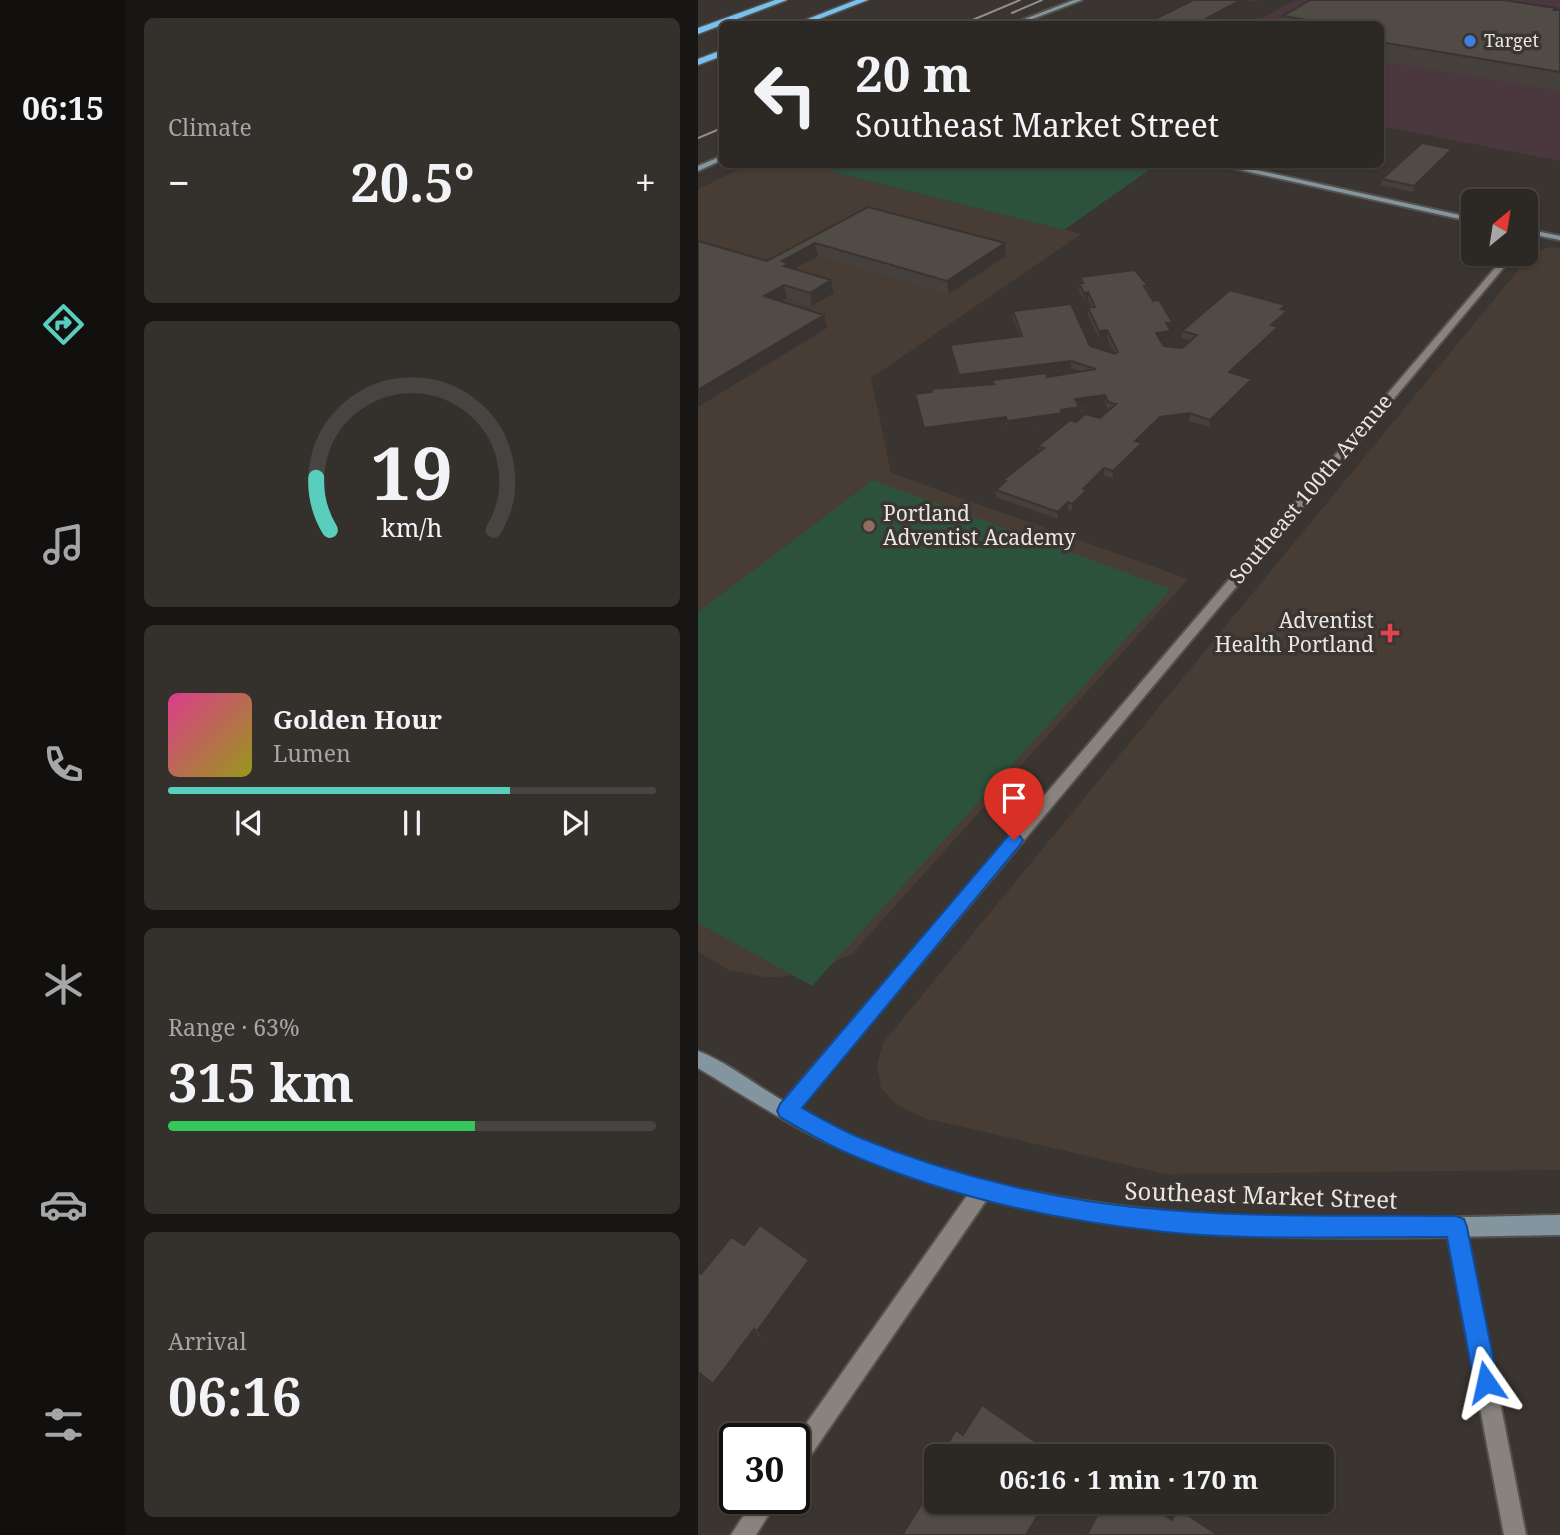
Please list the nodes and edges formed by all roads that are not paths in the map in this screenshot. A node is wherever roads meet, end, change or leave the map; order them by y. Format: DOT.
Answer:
graph roads {
  1 [pos="783,0"];
  2 [pos="864,0"];
  3 [pos="873,0"];
  4 [pos="1079,0"];
  5 [pos="851,5"];
  6 [pos="725,21"];
  7 [pos="807,21"];
  8 [pos="1026,21"];
  9 [pos="719,23"];
  10 [pos="698,31"];
  11 [pos="719,54"];
  12 [pos="698,62"];
  13 [pos="719,159"];
  14 [pos="1235,168"];
  15 [pos="698,169"];
  16 [pos="1461,217"];
  17 [pos="1538,235"];
  18 [pos="1560,239"];
  19 [pos="1501,266"];
  20 [pos="698,1059"];
  21 [pos="787,1111"];
  22 [pos="983,1189"];
  23 [pos="1560,1225"];
  24 [pos="1456,1227"];
  25 [pos="810,1437"];
  26 [pos="757,1514"];
  27 [pos="742,1535"];
  28 [pos="1515,1535"];
  1 -- 6 [label="highway"];
  2 -- 5 [label="highway"];
  3 -- 5 [label="highway"];
  4 -- 8 [label="street"];
  5 -- 7 [label="highway"];
  9 -- 10 [label="highway"];
  11 -- 12 [label="highway"];
  13 -- 15 [label="street"];
  14 -- 16 [label="street"];
  17 -- 18 [label="street"];
  19 -- 21 [label="street, Southeast 100th Avenue"];
  20 -- 21 [label="street, Southeast Market Street"];
  21 -- 22 [label="street, Southeast Market Street"];
  22 -- 24 [label="street, Southeast Market Street"];
  22 -- 25 [label="street"];
  23 -- 24 [label="street, Southeast Market Street"];
  24 -- 28 [label="street"];
  26 -- 27 [label="street"];
}
